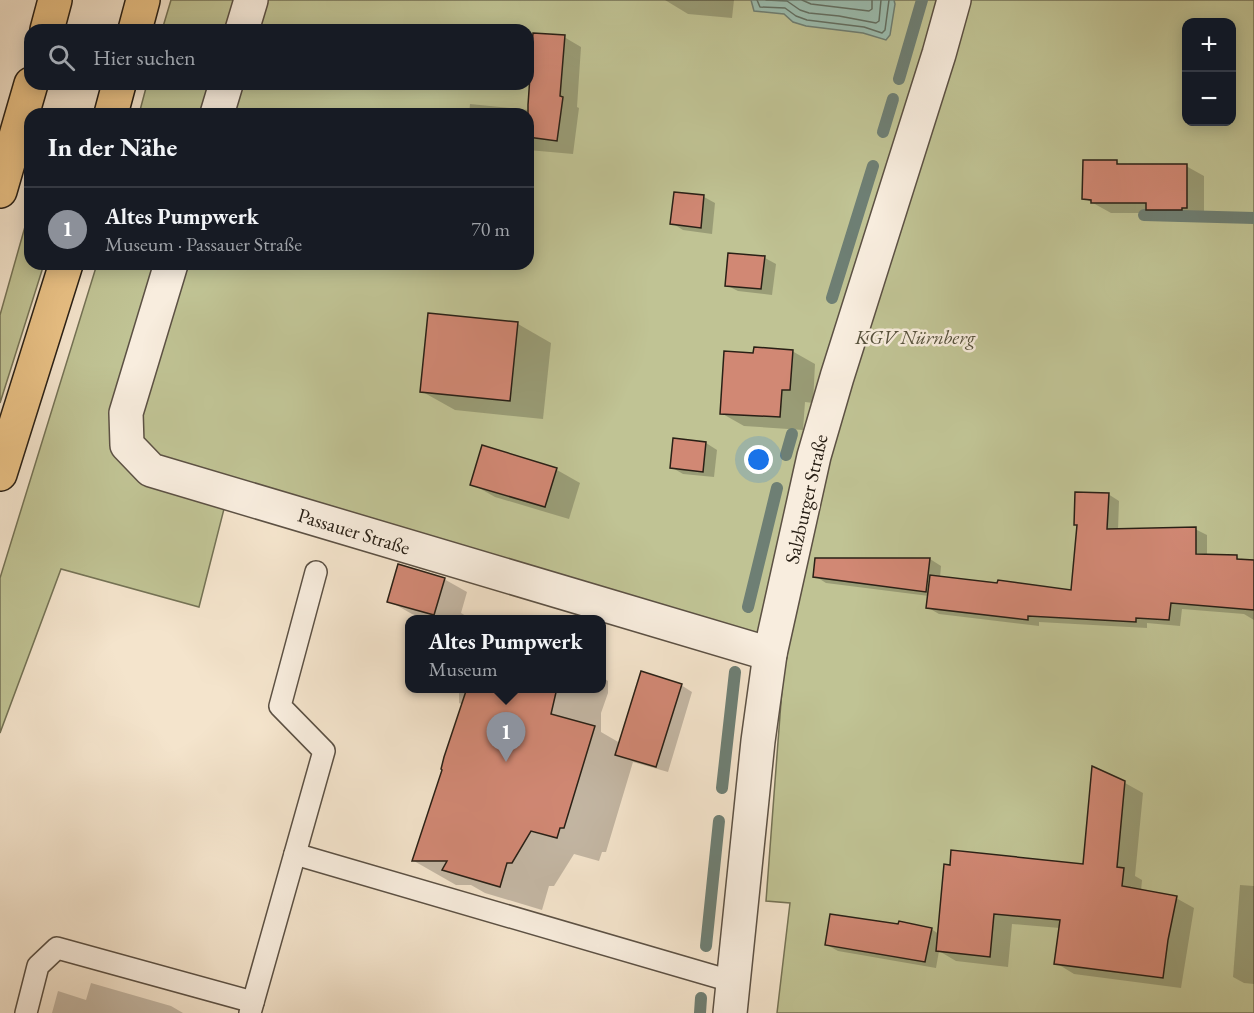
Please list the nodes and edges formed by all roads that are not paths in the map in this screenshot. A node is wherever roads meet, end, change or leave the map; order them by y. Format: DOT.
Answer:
graph roads {
  1 [pos="55,0"];
  2 [pos="143,0"];
  3 [pos="251,0"];
  4 [pos="954,0"];
  5 [pos="48,24"];
  6 [pos="137,24"];
  7 [pos="244,24"];
  8 [pos="29,90"];
  9 [pos="117,90"];
  10 [pos="224,90"];
  11 [pos="113,108"];
  12 [pos="219,108"];
  13 [pos="0,190"];
  14 [pos="64,270"];
  15 [pos="169,270"];
  16 [pos="0,474"];
  17 [pos="315,573"];
  18 [pos="770,654"];
  19 [pos="295,854"];
  20 [pos="732,998"];
  21 [pos="252,1008"];
  22 [pos="26,1013"];
  1 -- 5 [label="highway"];
  2 -- 6 [label="highway"];
  3 -- 7 [label="street"];
  4 -- 18 [label="street, Salzburger Straße"];
  8 -- 13 [label="highway"];
  9 -- 11 [label="highway"];
  10 -- 12 [label="street"];
  14 -- 16 [label="highway"];
  15 -- 18 [label="street, Passauer Straße"];
  17 -- 19 [label="lane"];
  18 -- 20 [label="street, Salzburger Straße"];
  19 -- 20 [label="lane"];
  19 -- 21 [label="lane"];
  21 -- 22 [label="lane"];
}
